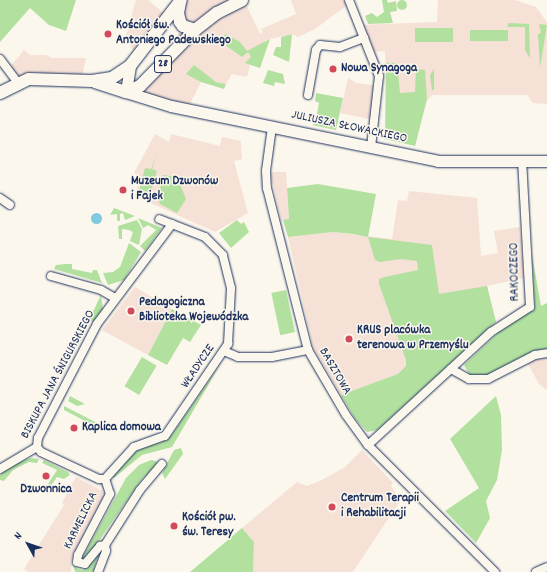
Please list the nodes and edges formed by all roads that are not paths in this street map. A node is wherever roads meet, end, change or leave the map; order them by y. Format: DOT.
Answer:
graph roads {
  1 [pos="242,0"];
  2 [pos="349,0"];
  3 [pos="180,1"];
  4 [pos="195,30"];
  5 [pos="364,38"];
  6 [pos="0,59"];
  7 [pos="130,66"];
  8 [pos="97,81"];
  9 [pos="18,83"];
  10 [pos="126,92"];
  11 [pos="0,93"];
  12 [pos="308,95"];
  13 [pos="272,127"];
  14 [pos="371,147"];
  15 [pos="522,161"];
  16 [pos="547,161"];
  17 [pos="0,198"];
  18 [pos="10,205"];
  19 [pos="159,219"];
  20 [pos="173,224"];
  21 [pos="51,276"];
  22 [pos="115,298"];
  23 [pos="308,350"];
  24 [pos="224,351"];
  25 [pos="547,353"];
  26 [pos="451,369"];
  27 [pos="368,445"];
  28 [pos="37,447"];
  29 [pos="162,464"];
  30 [pos="0,469"];
  31 [pos="105,479"];
  32 [pos="105,545"];
  33 [pos="547,567"];
  34 [pos="98,572"];
  35 [pos="495,572"];
  36 [pos="536,572"];
  1 -- 4 [label="main road, 28"];
  2 -- 5 [label="street"];
  3 -- 4 [label="main road, 28"];
  3 -- 7 [label="main road, 28"];
  4 -- 10 [label="main road, 28"];
  5 -- 12 [label="street"];
  5 -- 14 [label="street"];
  6 -- 9 [label="street"];
  7 -- 8 [label="main road, 28"];
  7 -- 10 [label="street"];
  8 -- 9 [label="main road, 28"];
  8 -- 10 [label="main road, 28"];
  9 -- 11 [label="main road, 28"];
  10 -- 13 [label="street, JULIUSZA SŁOWACKIEGO"];
  13 -- 14 [label="street, JULIUSZA SŁOWACKIEGO"];
  13 -- 23 [label="street, BASZTOWA"];
  14 -- 15 [label="street, JULIUSZA SŁOWACKIEGO"];
  15 -- 16 [label="street, JULIUSZA SŁOWACKIEGO"];
  15 -- 26 [label="street, RAKOCZEGO"];
  17 -- 18 [label="street"];
  19 -- 20 [label="street, WŁADYCZE"];
  20 -- 22 [label="street, BISKUPA JANA ŚNIGURSKIEGO"];
  20 -- 24 [label="street, WŁADYCZE"];
  21 -- 22 [label="street"];
  22 -- 28 [label="street, BISKUPA JANA ŚNIGURSKIEGO"];
  23 -- 24 [label="street"];
  23 -- 27 [label="street, BASZTOWA"];
  24 -- 31 [label="street, WŁADYCZE"];
  25 -- 26 [label="street"];
  26 -- 27 [label="street, RAKOCZEGO"];
  27 -- 35 [label="street, BASZTOWA"];
  28 -- 30 [label="street, BISKUPA JANA ŚNIGURSKIEGO"];
  28 -- 31 [label="street"];
  29 -- 32 [label="street, KARMELICKA"];
  31 -- 32 [label="street, KARMELICKA"];
  32 -- 34 [label="street, KARMELICKA"];
  33 -- 36 [label="street"];
}
